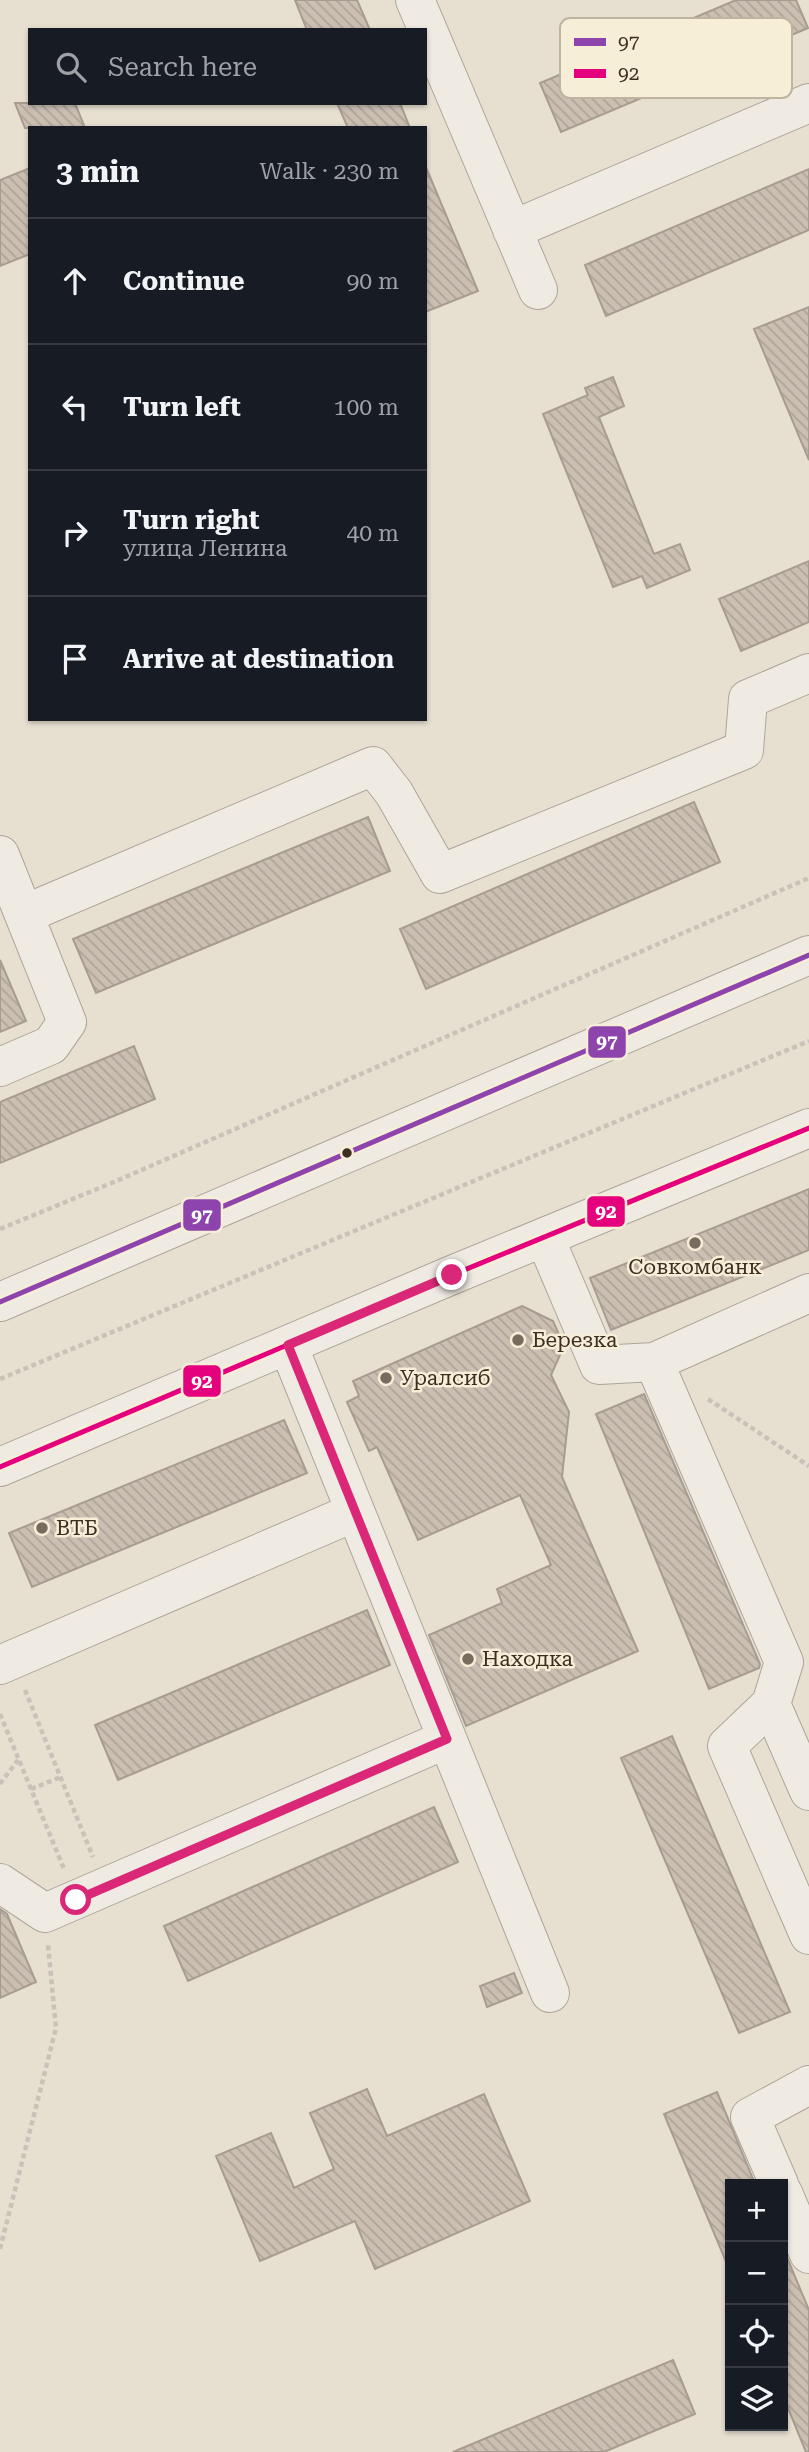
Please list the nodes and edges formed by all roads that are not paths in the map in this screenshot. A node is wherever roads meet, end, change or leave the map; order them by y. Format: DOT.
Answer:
graph roads {
  1 [pos="415,0"];
  2 [pos="427,28"];
  3 [pos="427,28"];
  4 [pos="809,103"];
  5 [pos="512,230"];
  6 [pos="538,290"];
  7 [pos="809,673"];
  8 [pos="0,855"];
  9 [pos="24,914"];
  10 [pos="809,955"];
  11 [pos="0,1067"];
  12 [pos="809,1128"];
  13 [pos="545,1238"];
  14 [pos="809,1293"];
  15 [pos="0,1302"];
  16 [pos="288,1345"];
  17 [pos="654,1362"];
  18 [pos="0,1467"];
  19 [pos="355,1513"];
  20 [pos="6,1663"];
  21 [pos="771,1704"];
  22 [pos="447,1739"];
  23 [pos="809,1790"];
  24 [pos="0,1883"];
  25 [pos="809,1934"];
  26 [pos="550,1993"];
  27 [pos="809,2085"];
  28 [pos="777,2179"];
  29 [pos="788,2205"];
  30 [pos="809,2254"];
  1 -- 2 [label="street"];
  3 -- 5 [label="street"];
  4 -- 5 [label="street"];
  5 -- 6 [label="street"];
  7 -- 9 [label="street"];
  8 -- 9 [label="street"];
  9 -- 11 [label="street"];
  10 -- 15 [label="street"];
  12 -- 13 [label="street"];
  13 -- 16 [label="street"];
  13 -- 17 [label="street"];
  14 -- 17 [label="street"];
  16 -- 18 [label="street"];
  16 -- 19 [label="street"];
  17 -- 21 [label="street"];
  19 -- 20 [label="street"];
  19 -- 22 [label="street"];
  21 -- 23 [label="street"];
  21 -- 25 [label="street"];
  22 -- 24 [label="street"];
  22 -- 26 [label="street"];
  27 -- 28 [label="street"];
  29 -- 30 [label="street"];
}
